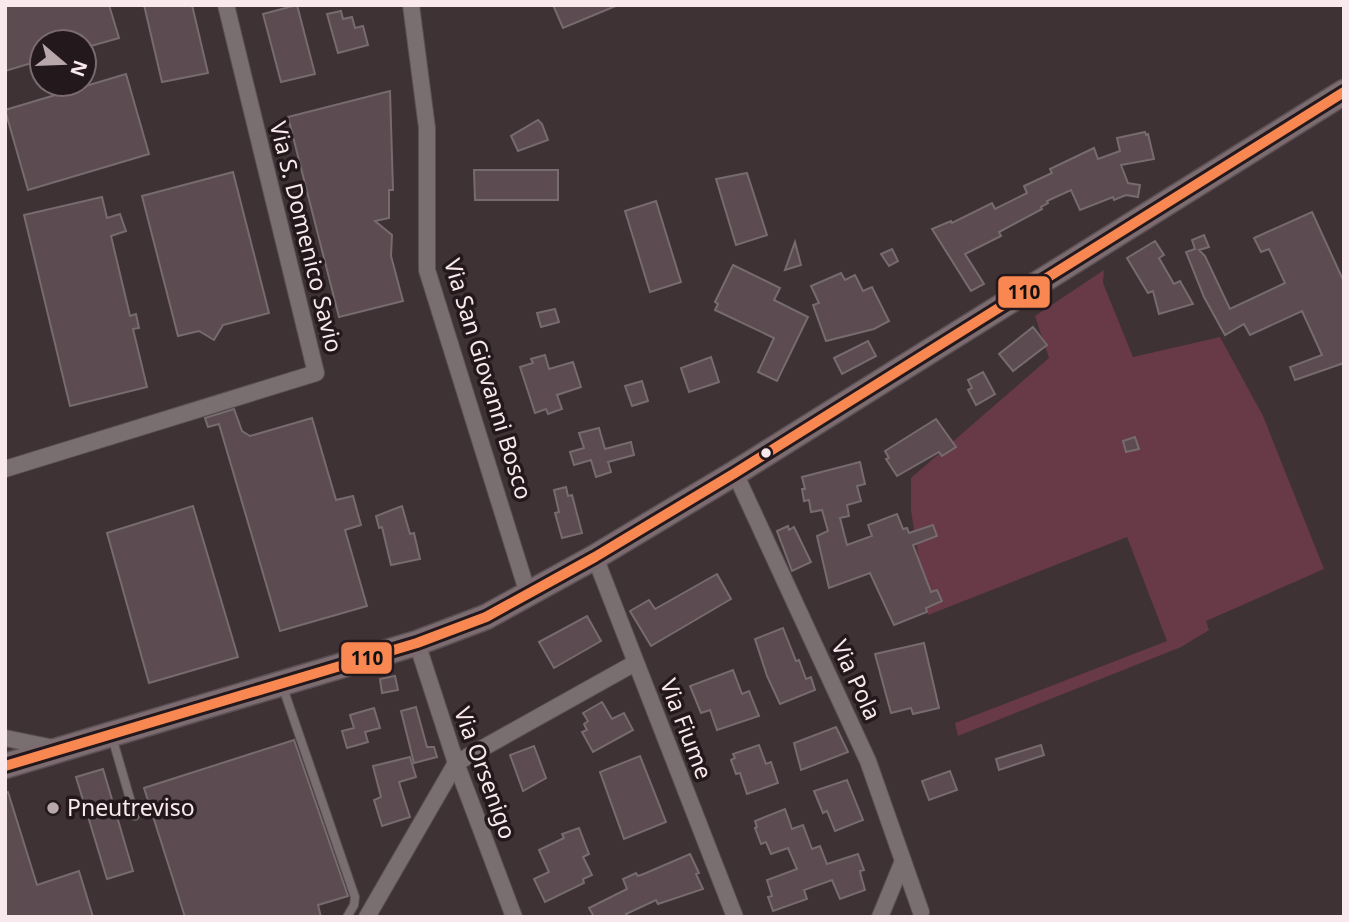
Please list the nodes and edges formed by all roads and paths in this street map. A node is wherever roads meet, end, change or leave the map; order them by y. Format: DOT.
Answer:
graph roads {
  1 [pos="226,5"];
  2 [pos="411,5"];
  3 [pos="1344,92"];
  4 [pos="5,469"];
  5 [pos="735,473"];
  6 [pos="595,557"];
  7 [pos="528,594"];
  8 [pos="417,643"];
  9 [pos="635,663"];
  10 [pos="282,685"];
  11 [pos="111,734"];
  12 [pos="5,738"];
  13 [pos="60,749"];
  14 [pos="456,763"];
  15 [pos="5,766"];
  16 [pos="135,816"];
  17 [pos="903,861"];
  18 [pos="921,912"];
  19 [pos="347,917"];
  20 [pos="367,917"];
  21 [pos="514,917"];
  22 [pos="735,917"];
  23 [pos="880,917"];
  1 -- 4 [label="street, Via S. Domenico Savio"];
  2 -- 7 [label="street, Via San Giovanni Bosco"];
  3 -- 5 [label="main road"];
  5 -- 6 [label="main road"];
  5 -- 17 [label="street, Via Pola"];
  6 -- 7 [label="main road"];
  6 -- 9 [label="street, Via Fiume"];
  7 -- 8 [label="main road"];
  8 -- 10 [label="main road"];
  8 -- 14 [label="street, Via Orsenigo"];
  9 -- 14 [label="street"];
  9 -- 22 [label="street, Via Fiume"];
  10 -- 11 [label="main road"];
  10 -- 19 [label="lane"];
  11 -- 13 [label="main road"];
  11 -- 16 [label="lane"];
  12 -- 13 [label="street"];
  13 -- 15 [label="main road"];
  14 -- 20 [label="street"];
  14 -- 21 [label="street, Via Orsenigo"];
  17 -- 18 [label="street, Via Pola"];
  17 -- 23 [label="street"];
}
